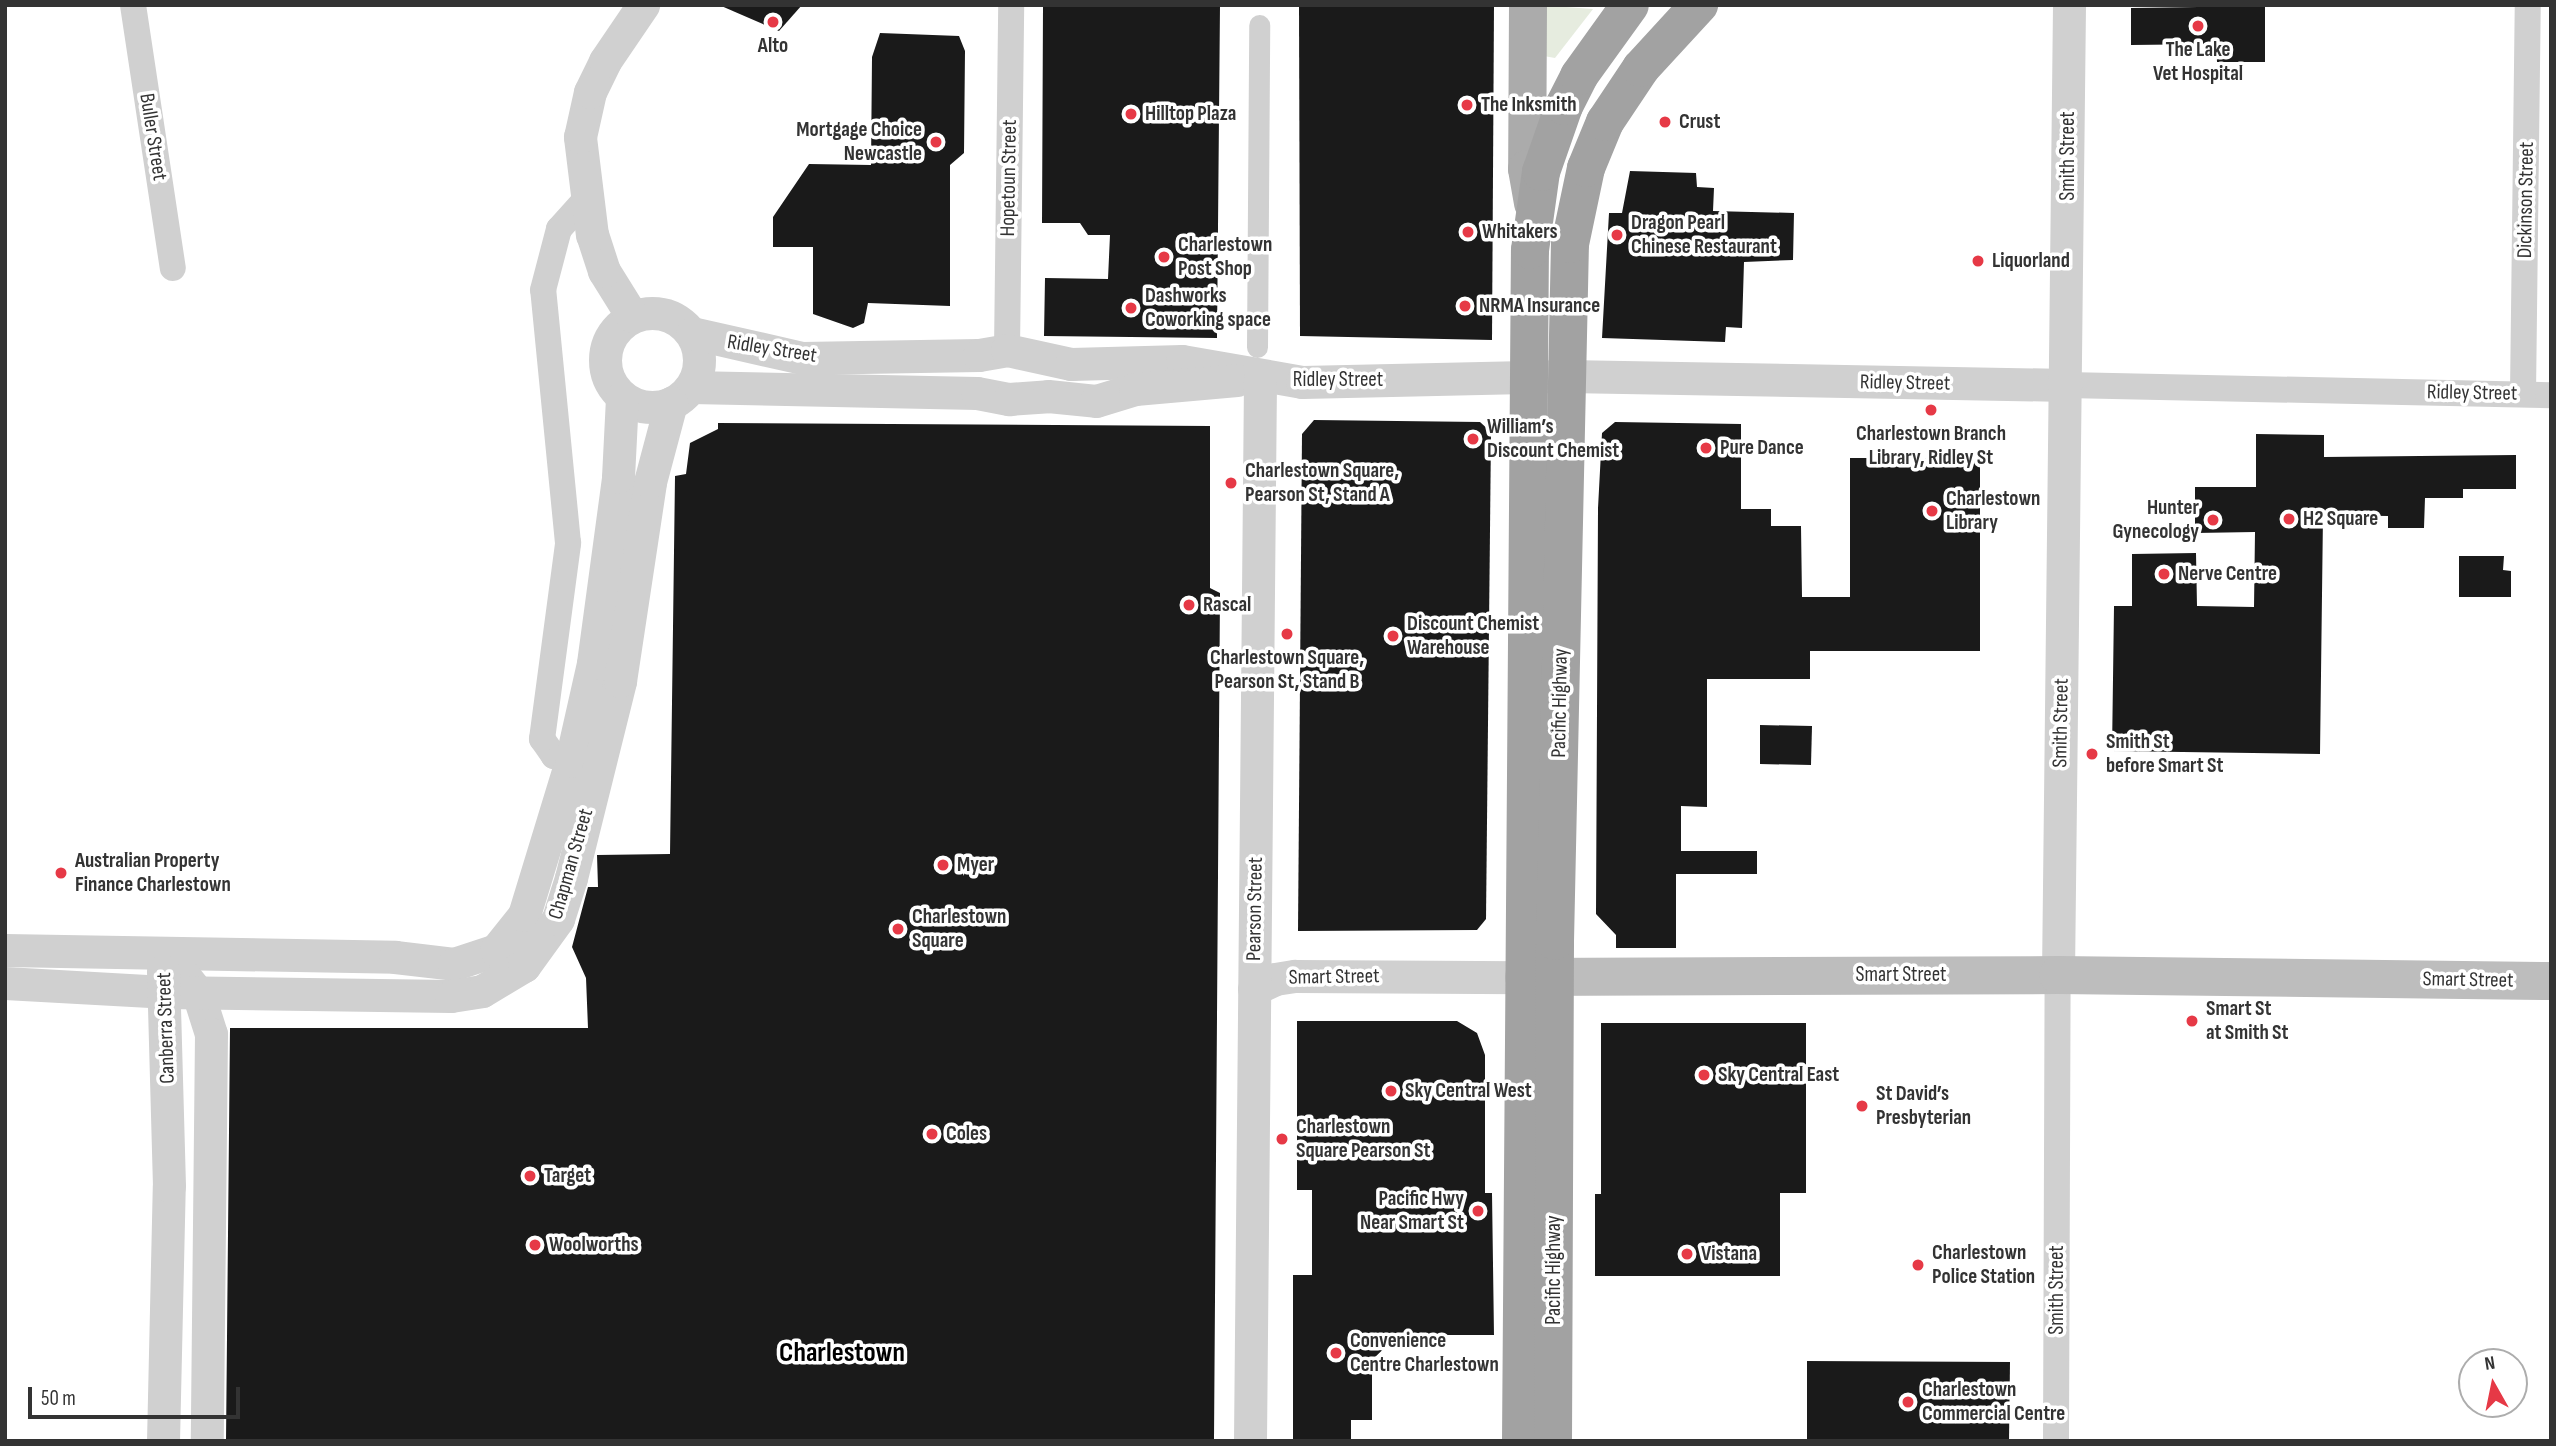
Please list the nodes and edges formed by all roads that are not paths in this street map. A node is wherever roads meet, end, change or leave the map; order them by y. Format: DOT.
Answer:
graph roads {
  1 [pos="133,5"];
  2 [pos="643,5"];
  3 [pos="1011,5"];
  4 [pos="1528,5"];
  5 [pos="1630,5"];
  6 [pos="1699,5"];
  7 [pos="2069,5"];
  8 [pos="2528,5"];
  9 [pos="1259,25"];
  10 [pos="2539,76"];
  11 [pos="585,200"];
  12 [pos="1534,205"];
  13 [pos="173,268"];
  14 [pos="632,316"];
  15 [pos="692,333"];
  16 [pos="993,353"];
  17 [pos="1259,362"];
  18 [pos="1096,363"];
  19 [pos="1566,376"];
  20 [pos="1527,377"];
  21 [pos="2066,385"];
  22 [pos="977,393"];
  23 [pos="2523,394"];
  24 [pos="681,395"];
  25 [pos="2551,395"];
  26 [pos="622,397"];
  27 [pos="1096,401"];
  28 [pos="571,761"];
  29 [pos="5,950"];
  30 [pos="163,951"];
  31 [pos="2058,975"];
  32 [pos="1540,977"];
  33 [pos="2551,981"];
  34 [pos="5,983"];
  35 [pos="1254,989"];
  36 [pos="164,992"];
  37 [pos="198,993"];
  38 [pos="163,1441"];
  39 [pos="207,1441"];
  40 [pos="1251,1441"];
  41 [pos="1521,1441"];
  42 [pos="1553,1441"];
  43 [pos="2056,1441"];
  1 -- 13 [label="street, Buller Street"];
  2 -- 11 [label="street"];
  3 -- 16 [label="street, Hopetoun Street"];
  4 -- 12 [label="main road"];
  5 -- 12 [label="highway, Pacific Highway"];
  6 -- 19 [label="highway, Pacific Highway"];
  7 -- 21 [label="street, Smith Street"];
  8 -- 10 [label="street, Dickinson Street"];
  9 -- 17 [label="street"];
  10 -- 23 [label="street, Dickinson Street"];
  11 -- 14 [label="street"];
  11 -- 28 [label="street"];
  12 -- 20 [label="highway, Pacific Highway"];
  14 -- 15 [label="street"];
  14 -- 26 [label="street"];
  15 -- 16 [label="street, Ridley Street"];
  15 -- 24 [label="street"];
  16 -- 18 [label="street, Ridley Street"];
  16 -- 22 [label="street"];
  17 -- 18 [label="street, Ridley Street"];
  17 -- 20 [label="street, Ridley Street"];
  17 -- 27 [label="street, Ridley Street"];
  17 -- 35 [label="street, Pearson Street"];
  18 -- 27 [label="street"];
  19 -- 20 [label="street, Ridley Street"];
  19 -- 21 [label="street, Ridley Street"];
  19 -- 32 [label="highway, Pacific Highway"];
  20 -- 32 [label="highway, Pacific Highway"];
  21 -- 23 [label="street, Ridley Street"];
  21 -- 31 [label="street, Smith Street"];
  22 -- 24 [label="street, Ridley Street"];
  22 -- 27 [label="street, Ridley Street"];
  23 -- 25 [label="street, Ridley Street"];
  24 -- 26 [label="street"];
  24 -- 37 [label="street, Chapman Street"];
  26 -- 28 [label="street, Chapman Street"];
  28 -- 30 [label="street, Chapman Street"];
  29 -- 30 [label="street, Chapman Street"];
  30 -- 36 [label="street, Canberra Street"];
  30 -- 37 [label="street, Canberra Street"];
  31 -- 32 [label="main road, Smart Street"];
  31 -- 33 [label="main road, Smart Street"];
  31 -- 43 [label="street, Smith Street"];
  32 -- 35 [label="street, Smart Street"];
  32 -- 41 [label="highway, Pacific Highway"];
  32 -- 42 [label="highway, Pacific Highway"];
  34 -- 36 [label="street, Chapman Street"];
  35 -- 40 [label="street, Pearson Street"];
  36 -- 37 [label="street, Chapman Street"];
  36 -- 38 [label="street, Canberra Street"];
  37 -- 39 [label="street, Canberra Street"];
}
